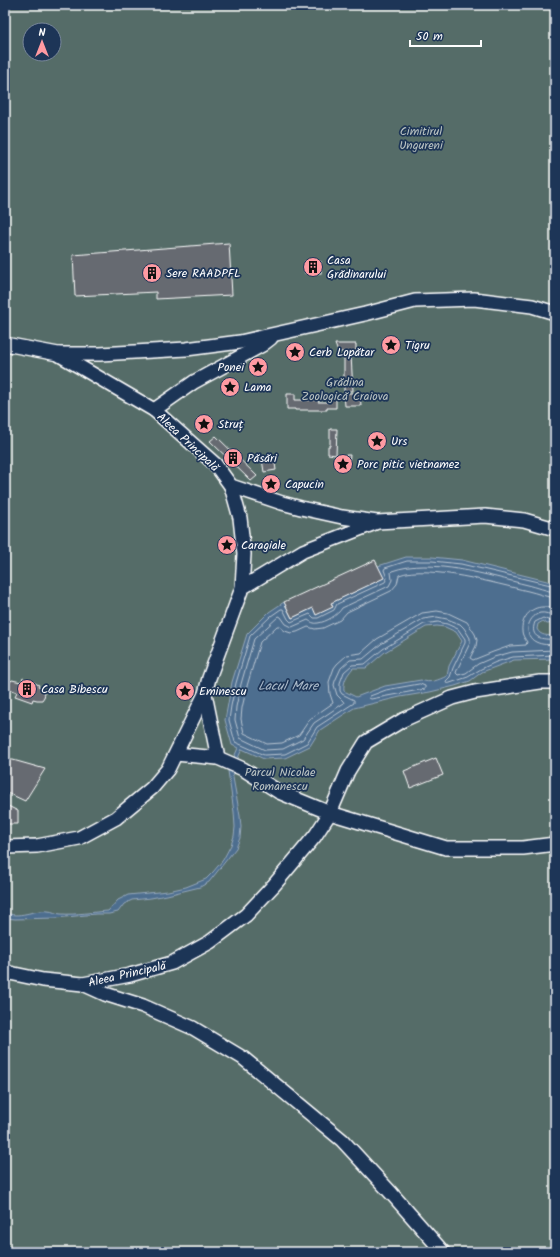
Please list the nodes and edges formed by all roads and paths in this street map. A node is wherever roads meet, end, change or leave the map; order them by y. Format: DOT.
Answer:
graph roads {
  1 [pos="555,314"];
  2 [pos="275,334"];
  3 [pos="5,344"];
  4 [pos="58,354"];
  5 [pos="154,410"];
  6 [pos="231,486"];
  7 [pos="377,522"];
  8 [pos="555,529"];
  9 [pos="242,588"];
  10 [pos="555,682"];
  11 [pos="205,694"];
  12 [pos="176,754"];
  13 [pos="218,758"];
  14 [pos="330,813"];
  15 [pos="555,844"];
  16 [pos="5,847"];
  17 [pos="5,972"];
  18 [pos="82,984"];
  19 [pos="443,1252"];
  1 -- 2 [label="street"];
  2 -- 4 [label="street"];
  2 -- 5 [label="street"];
  3 -- 4 [label="street, Aleea Principală"];
  4 -- 5 [label="street, Aleea Principală"];
  5 -- 6 [label="street, Aleea Principală"];
  6 -- 7 [label="street"];
  6 -- 9 [label="street"];
  7 -- 8 [label="street"];
  7 -- 9 [label="street"];
  9 -- 11 [label="street"];
  10 -- 14 [label="street, Aleea Principală"];
  11 -- 12 [label="street"];
  11 -- 13 [label="street"];
  12 -- 13 [label="street"];
  12 -- 16 [label="street"];
  13 -- 14 [label="street"];
  14 -- 15 [label="street"];
  14 -- 18 [label="street, Aleea Principală"];
  17 -- 18 [label="street, Aleea Principală"];
  18 -- 19 [label="street"];
}
